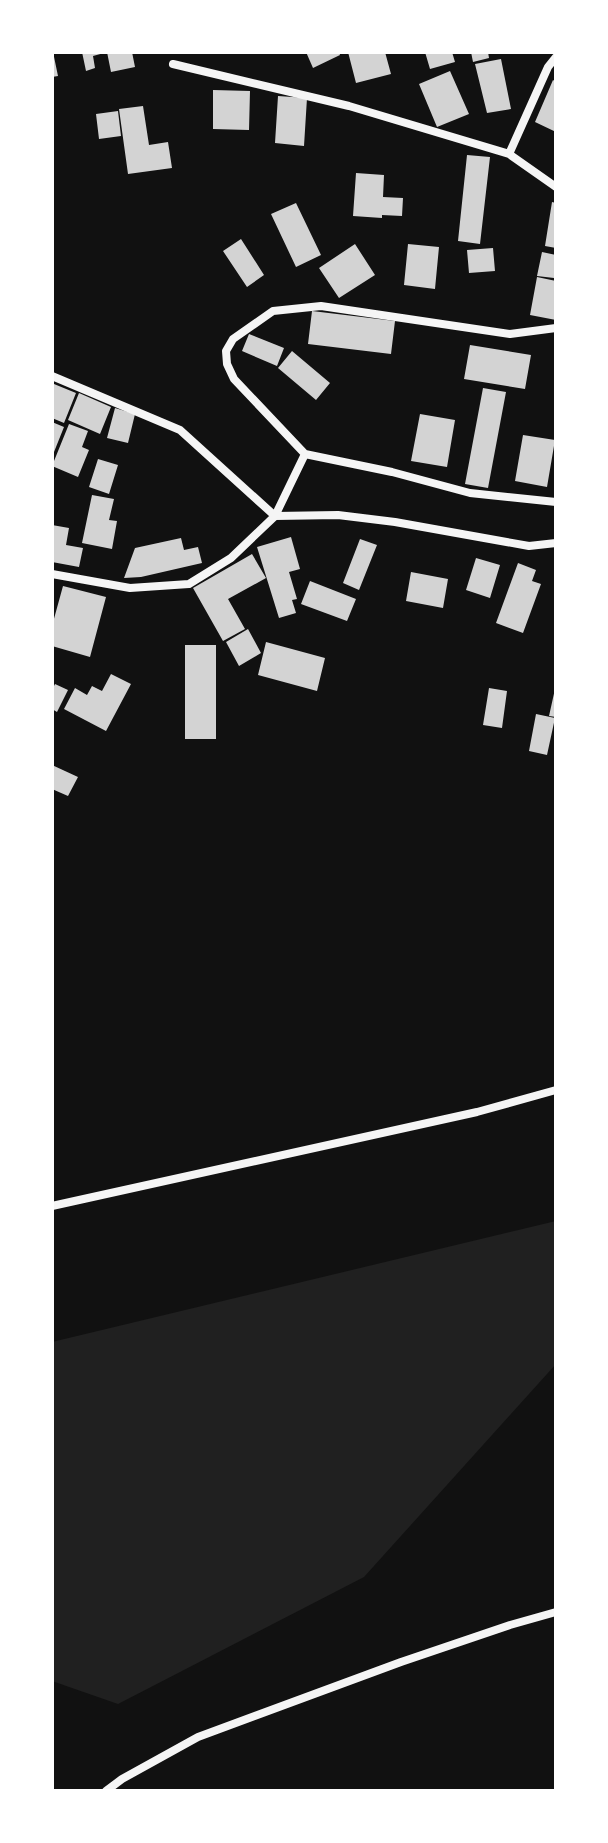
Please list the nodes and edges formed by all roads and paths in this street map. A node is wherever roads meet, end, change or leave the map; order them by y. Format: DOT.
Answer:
graph roads {
  1 [pos="556,57"];
  2 [pos="173,64"];
  3 [pos="509,154"];
  4 [pos="556,187"];
  5 [pos="556,328"];
  6 [pos="52,376"];
  7 [pos="305,454"];
  8 [pos="556,502"];
  9 [pos="275,516"];
  10 [pos="556,543"];
  11 [pos="52,574"];
  12 [pos="556,1090"];
  13 [pos="52,1206"];
  14 [pos="556,1612"];
  15 [pos="106,1791"];
  1 -- 3 [label="street"];
  2 -- 3 [label="street"];
  3 -- 4 [label="street"];
  5 -- 7 [label="street"];
  6 -- 9 [label="street"];
  7 -- 8 [label="street"];
  7 -- 9 [label="street"];
  9 -- 10 [label="street"];
  9 -- 11 [label="street"];
  12 -- 13 [label="street"];
  14 -- 15 [label="street"];
}
